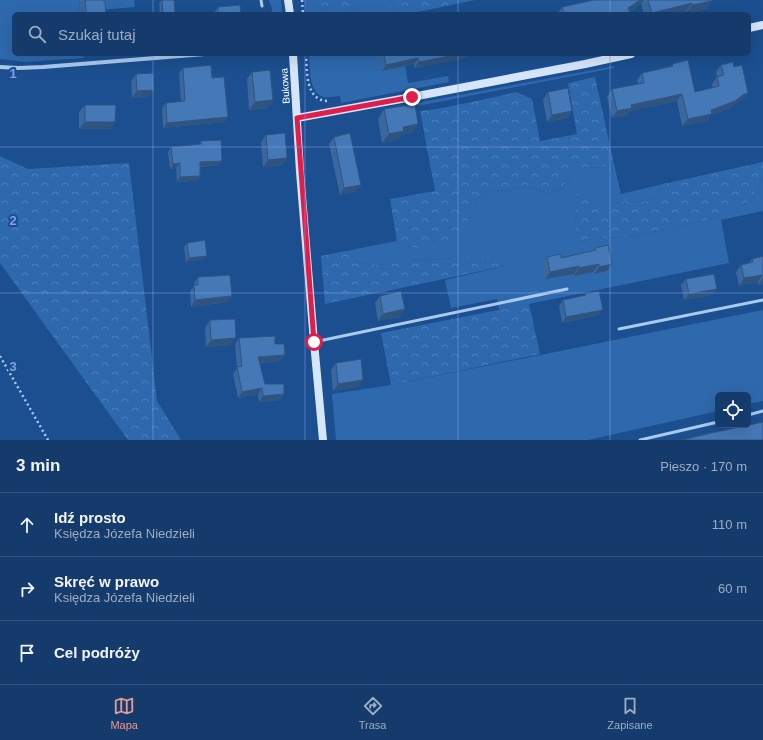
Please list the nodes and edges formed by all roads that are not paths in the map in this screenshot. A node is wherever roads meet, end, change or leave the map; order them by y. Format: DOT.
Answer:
graph roads {
  1 [pos="261,0"];
  2 [pos="288,0"];
  3 [pos="262,6"];
  4 [pos="290,12"];
  5 [pos="763,25"];
  6 [pos="751,28"];
  7 [pos="182,56"];
  8 [pos="293,56"];
  9 [pos="622,56"];
  10 [pos="0,67"];
  11 [pos="297,118"];
  12 [pos="567,289"];
  13 [pos="763,300"];
  14 [pos="619,329"];
  15 [pos="314,342"];
  16 [pos="763,411"];
  17 [pos="751,414"];
  18 [pos="715,423"];
  19 [pos="323,440"];
  20 [pos="640,440"];
  1 -- 3 [label="lane"];
  2 -- 4 [label="street"];
  5 -- 6 [label="street"];
  7 -- 10 [label="street"];
  8 -- 11 [label="street, Bukowa"];
  9 -- 11 [label="street"];
  11 -- 15 [label="street, Bukowa"];
  12 -- 15 [label="lane"];
  13 -- 14 [label="lane"];
  15 -- 19 [label="street, Bukowa"];
  16 -- 17 [label="lane"];
  18 -- 20 [label="lane"];
}
